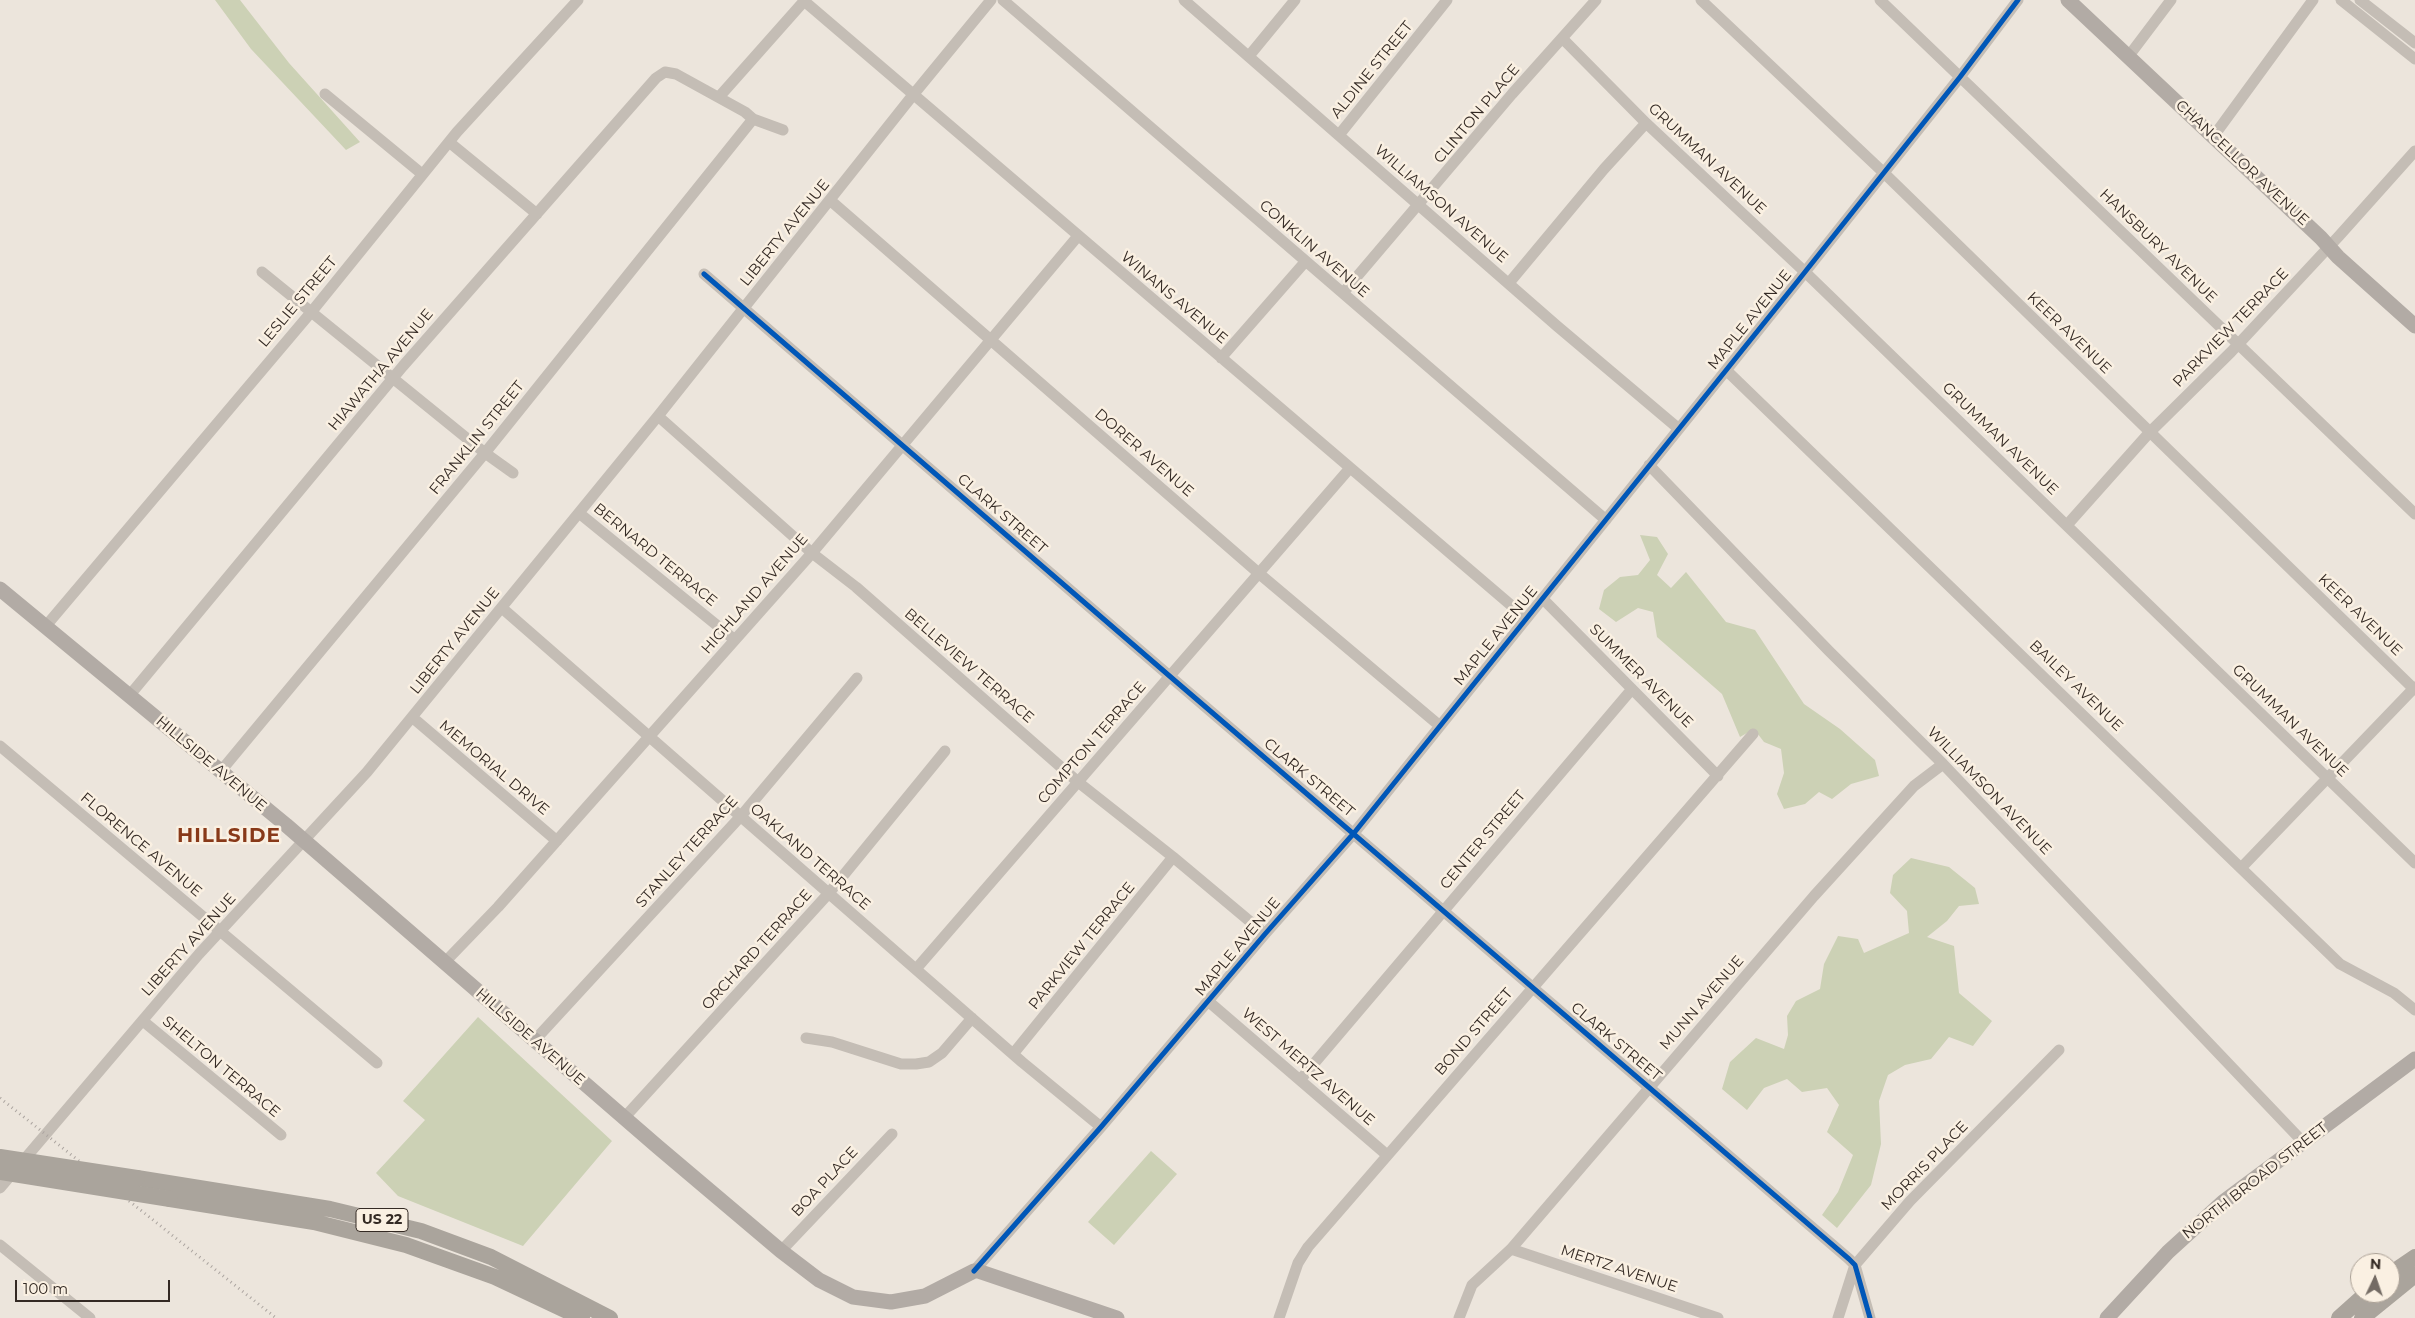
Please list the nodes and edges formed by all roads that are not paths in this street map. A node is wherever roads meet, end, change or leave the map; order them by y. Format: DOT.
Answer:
graph roads {
  1 [pos="578,0"];
  2 [pos="804,0"];
  3 [pos="991,0"];
  4 [pos="1003,0"];
  5 [pos="1184,0"];
  6 [pos="1295,0"];
  7 [pos="1447,0"];
  8 [pos="1596,0"];
  9 [pos="1701,0"];
  10 [pos="1880,0"];
  11 [pos="2018,0"];
  12 [pos="2068,0"];
  13 [pos="2171,0"];
  14 [pos="2313,0"];
  15 [pos="2341,0"];
  16 [pos="2360,0"];
  17 [pos="1562,38"];
  18 [pos="2415,43"];
  19 [pos="1249,56"];
  20 [pos="2128,57"];
  21 [pos="2415,59"];
  22 [pos="1960,77"];
  23 [pos="326,94"];
  24 [pos="913,95"];
  25 [pos="719,97"];
  26 [pos="753,119"];
  27 [pos="1646,123"];
  28 [pos="782,130"];
  29 [pos="1339,135"];
  30 [pos="2214,137"];
  31 [pos="449,142"];
  32 [pos="2415,151"];
  33 [pos="1884,173"];
  34 [pos="422,174"];
  35 [pos="831,201"];
  36 [pos="1420,204"];
  37 [pos="536,214"];
  38 [pos="1078,236"];
  39 [pos="2329,246"];
  40 [pos="1305,262"];
  41 [pos="262,272"];
  42 [pos="1805,272"];
  43 [pos="704,274"];
  44 [pos="1509,283"];
  45 [pos="1342,294"];
  46 [pos="743,308"];
  47 [pos="311,312"];
  48 [pos="2415,326"];
  49 [pos="991,340"];
  50 [pos="2239,344"];
  51 [pos="1221,358"];
  52 [pos="1726,370"];
  53 [pos="393,379"];
  54 [pos="658,416"];
  55 [pos="1679,429"];
  56 [pos="2149,433"];
  57 [pos="903,445"];
  58 [pos="485,453"];
  59 [pos="1649,465"];
  60 [pos="1350,468"];
  61 [pos="513,473"];
  62 [pos="579,513"];
  63 [pos="2415,514"];
  64 [pos="1606,520"];
  65 [pos="2067,525"];
  66 [pos="812,553"];
  67 [pos="1259,573"];
  68 [pos="0,589"];
  69 [pos="1542,598"];
  70 [pos="502,608"];
  71 [pos="1526,618"];
  72 [pos="45,627"];
  73 [pos="735,640"];
  74 [pos="1169,676"];
  75 [pos="857,678"];
  76 [pos="2415,688"];
  77 [pos="1632,689"];
  78 [pos="129,696"];
  79 [pos="412,717"];
  80 [pos="1440,726"];
  81 [pos="1753,734"];
  82 [pos="650,737"];
  83 [pos="0,746"];
  84 [pos="945,752"];
  85 [pos="1942,764"];
  86 [pos="220,772"];
  87 [pos="1718,776"];
  88 [pos="2326,778"];
  89 [pos="1078,782"];
  90 [pos="741,816"];
  91 [pos="1354,833"];
  92 [pos="557,841"];
  93 [pos="304,842"];
  94 [pos="1173,857"];
  95 [pos="2415,863"];
  96 [pos="2242,867"];
  97 [pos="828,893"];
  98 [pos="1444,910"];
  99 [pos="221,931"];
  100 [pos="1265,934"];
  101 [pos="444,963"];
  102 [pos="916,969"];
  103 [pos="1532,987"];
  104 [pos="1208,1001"];
  105 [pos="2415,1010"];
  106 [pos="972,1018"];
  107 [pos="143,1020"];
  108 [pos="806,1038"];
  109 [pos="534,1041"];
  110 [pos="2059,1050"];
  111 [pos="1013,1054"];
  112 [pos="2415,1059"];
  113 [pos="377,1063"];
  114 [pos="1300,1080"];
  115 [pos="1649,1086"];
  116 [pos="624,1118"];
  117 [pos="1101,1127"];
  118 [pos="892,1134"];
  119 [pos="281,1136"];
  120 [pos="2303,1142"];
  121 [pos="1387,1155"];
  122 [pos="0,1157"];
  123 [pos="0,1172"];
  124 [pos="0,1188"];
  125 [pos="0,1245"];
  126 [pos="1511,1249"];
  127 [pos="781,1251"];
  128 [pos="2415,1257"];
  129 [pos="1855,1264"];
  130 [pos="2400,1267"];
  131 [pos="974,1271"];
  132 [pos="2415,1275"];
  133 [pos="2356,1303"];
  134 [pos="1080,1312"];
  135 [pos="90,1318"];
  136 [pos="582,1318"];
  137 [pos="610,1318"];
  138 [pos="1117,1318"];
  139 [pos="1279,1318"];
  140 [pos="1459,1318"];
  141 [pos="1718,1318"];
  142 [pos="1838,1318"];
  143 [pos="1870,1318"];
  144 [pos="2107,1318"];
  145 [pos="2339,1318"];
  146 [pos="2362,1318"];
  1 -- 31 [label="street, LESLIE STREET"];
  2 -- 24 [label="street, WINANS AVENUE"];
  2 -- 25 [label="street"];
  3 -- 24 [label="street, LIBERTY AVENUE"];
  4 -- 40 [label="street, CONKLIN AVENUE"];
  5 -- 19 [label="street, WILLIAMSON AVENUE"];
  6 -- 19 [label="street"];
  7 -- 29 [label="street, ALDINE STREET"];
  8 -- 17 [label="street, CLINTON PLACE"];
  9 -- 33 [label="street, KEER AVENUE"];
  10 -- 22 [label="street, HANSBURY AVENUE"];
  11 -- 22 [label="street, MAPLE AVENUE"];
  12 -- 20 [label="main road, CHANCELLOR AVENUE"];
  13 -- 20 [label="street"];
  14 -- 30 [label="street"];
  15 -- 21 [label="street"];
  16 -- 18 [label="street"];
  17 -- 27 [label="street, GRUMMAN AVENUE"];
  17 -- 36 [label="street, CLINTON PLACE"];
  19 -- 29 [label="street, WILLIAMSON AVENUE"];
  20 -- 30 [label="main road, CHANCELLOR AVENUE"];
  22 -- 33 [label="street, MAPLE AVENUE"];
  22 -- 50 [label="street, HANSBURY AVENUE"];
  23 -- 34 [label="street"];
  24 -- 35 [label="street, LIBERTY AVENUE"];
  24 -- 38 [label="street, WINANS AVENUE"];
  25 -- 26 [label="street"];
  25 -- 37 [label="street, HIAWATHA AVENUE"];
  26 -- 28 [label="street"];
  26 -- 58 [label="street, FRANKLIN STREET"];
  27 -- 42 [label="street, GRUMMAN AVENUE"];
  27 -- 44 [label="street"];
  29 -- 36 [label="street, WILLIAMSON AVENUE"];
  30 -- 39 [label="main road, CHANCELLOR AVENUE"];
  31 -- 34 [label="street, LESLIE STREET"];
  31 -- 37 [label="street"];
  32 -- 39 [label="street, PARKVIEW TERRACE"];
  33 -- 42 [label="street, MAPLE AVENUE"];
  33 -- 56 [label="street, KEER AVENUE"];
  34 -- 47 [label="street, LESLIE STREET"];
  35 -- 46 [label="street, LIBERTY AVENUE"];
  35 -- 49 [label="street, DORER AVENUE"];
  36 -- 44 [label="street, WILLIAMSON AVENUE"];
  36 -- 45 [label="street, CLINTON PLACE"];
  37 -- 53 [label="street, HIAWATHA AVENUE"];
  38 -- 49 [label="street, HIGHLAND AVENUE"];
  38 -- 51 [label="street, WINANS AVENUE"];
  39 -- 48 [label="main road, CHANCELLOR AVENUE"];
  39 -- 50 [label="street, PARKVIEW TERRACE"];
  40 -- 45 [label="street, CONKLIN AVENUE"];
  40 -- 51 [label="street"];
  41 -- 47 [label="street"];
  42 -- 52 [label="street, MAPLE AVENUE"];
  42 -- 65 [label="street, GRUMMAN AVENUE"];
  43 -- 46 [label="street, CLARK STREET"];
  44 -- 55 [label="street, WILLIAMSON AVENUE"];
  45 -- 64 [label="street, CONKLIN AVENUE"];
  46 -- 54 [label="street, LIBERTY AVENUE"];
  46 -- 57 [label="street, CLARK STREET"];
  47 -- 53 [label="street"];
  47 -- 72 [label="street, LESLIE STREET"];
  49 -- 57 [label="street, HIGHLAND AVENUE"];
  49 -- 67 [label="street, DORER AVENUE"];
  50 -- 56 [label="street, PARKVIEW TERRACE"];
  50 -- 63 [label="street, HANSBURY AVENUE"];
  51 -- 60 [label="street, WINANS AVENUE"];
  52 -- 55 [label="street, MAPLE AVENUE"];
  52 -- 96 [label="street, BAILEY AVENUE"];
  53 -- 58 [label="street"];
  53 -- 78 [label="street, HIAWATHA AVENUE"];
  54 -- 62 [label="street, LIBERTY AVENUE"];
  54 -- 66 [label="street, BELLEVIEW TERRACE"];
  55 -- 59 [label="street, MAPLE AVENUE"];
  56 -- 65 [label="street, PARKVIEW TERRACE"];
  56 -- 76 [label="street, KEER AVENUE"];
  57 -- 66 [label="street, HIGHLAND AVENUE"];
  57 -- 74 [label="street, CLARK STREET"];
  58 -- 61 [label="street"];
  58 -- 86 [label="street, FRANKLIN STREET"];
  59 -- 64 [label="street, MAPLE AVENUE"];
  59 -- 85 [label="street, WILLIAMSON AVENUE"];
  60 -- 67 [label="street, COMPTON TERRACE"];
  60 -- 71 [label="street, WINANS AVENUE"];
  62 -- 70 [label="street, LIBERTY AVENUE"];
  62 -- 73 [label="street, BERNARD TERRACE"];
  64 -- 69 [label="street, MAPLE AVENUE"];
  65 -- 88 [label="street, GRUMMAN AVENUE"];
  66 -- 73 [label="street, HIGHLAND AVENUE"];
  66 -- 89 [label="street, BELLEVIEW TERRACE"];
  67 -- 74 [label="street, COMPTON TERRACE"];
  67 -- 80 [label="street, DORER AVENUE"];
  68 -- 72 [label="main road, HILLSIDE AVENUE"];
  69 -- 71 [label="street, MAPLE AVENUE"];
  69 -- 77 [label="street, SUMMER AVENUE"];
  70 -- 79 [label="street, LIBERTY AVENUE"];
  70 -- 82 [label="street, OAKLAND TERRACE"];
  71 -- 80 [label="street, MAPLE AVENUE"];
  72 -- 78 [label="main road, HILLSIDE AVENUE"];
  73 -- 82 [label="street, HIGHLAND AVENUE"];
  74 -- 89 [label="street, COMPTON TERRACE"];
  74 -- 91 [label="street, CLARK STREET"];
  75 -- 90 [label="street, STANLEY TERRACE"];
  76 -- 88 [label="street"];
  77 -- 87 [label="street, SUMMER AVENUE"];
  77 -- 98 [label="street, CENTER STREET"];
  78 -- 86 [label="main road, HILLSIDE AVENUE"];
  79 -- 92 [label="street, MEMORIAL DRIVE"];
  79 -- 93 [label="street, LIBERTY AVENUE"];
  80 -- 91 [label="street, MAPLE AVENUE"];
  81 -- 87 [label="street, BOND STREET"];
  82 -- 90 [label="street, OAKLAND TERRACE"];
  82 -- 92 [label="street, HIGHLAND AVENUE"];
  83 -- 99 [label="street, FLORENCE AVENUE"];
  84 -- 97 [label="street, ORCHARD TERRACE"];
  85 -- 115 [label="street, MUNN AVENUE"];
  85 -- 120 [label="street, WILLIAMSON AVENUE"];
  86 -- 93 [label="main road, HILLSIDE AVENUE"];
  87 -- 103 [label="street, BOND STREET"];
  88 -- 95 [label="street, GRUMMAN AVENUE"];
  88 -- 96 [label="street"];
  89 -- 94 [label="street, BELLEVIEW TERRACE"];
  89 -- 102 [label="street, COMPTON TERRACE"];
  90 -- 97 [label="street, OAKLAND TERRACE"];
  90 -- 109 [label="street, STANLEY TERRACE"];
  91 -- 98 [label="street, CLARK STREET"];
  91 -- 100 [label="street, MAPLE AVENUE"];
  92 -- 101 [label="street, HIGHLAND AVENUE"];
  93 -- 99 [label="street, LIBERTY AVENUE"];
  93 -- 101 [label="main road, HILLSIDE AVENUE"];
  94 -- 100 [label="street, BELLEVIEW TERRACE"];
  94 -- 111 [label="street, PARKVIEW TERRACE"];
  96 -- 105 [label="street, BAILEY AVENUE"];
  97 -- 102 [label="street, OAKLAND TERRACE"];
  97 -- 116 [label="street, ORCHARD TERRACE"];
  98 -- 103 [label="street, CLARK STREET"];
  98 -- 114 [label="street, CENTER STREET"];
  99 -- 107 [label="street, LIBERTY AVENUE"];
  99 -- 113 [label="street, FLORENCE AVENUE"];
  100 -- 104 [label="street, MAPLE AVENUE"];
  101 -- 109 [label="main road, HILLSIDE AVENUE"];
  102 -- 106 [label="street, OAKLAND TERRACE"];
  103 -- 115 [label="street, CLARK STREET"];
  103 -- 121 [label="street, BOND STREET"];
  104 -- 114 [label="street, WEST MERTZ AVENUE"];
  104 -- 117 [label="street, MAPLE AVENUE"];
  106 -- 108 [label="street"];
  106 -- 111 [label="street, OAKLAND TERRACE"];
  107 -- 119 [label="street, SHELTON TERRACE"];
  107 -- 124 [label="street, LIBERTY AVENUE"];
  109 -- 116 [label="main road, HILLSIDE AVENUE"];
  110 -- 129 [label="street, MORRIS PLACE"];
  111 -- 117 [label="street, OAKLAND TERRACE"];
  112 -- 120 [label="main road, NORTH BROAD STREET"];
  114 -- 121 [label="street, WEST MERTZ AVENUE"];
  115 -- 126 [label="street, MUNN AVENUE"];
  115 -- 129 [label="street, CLARK STREET"];
  116 -- 127 [label="main road, HILLSIDE AVENUE"];
  117 -- 131 [label="street, MAPLE AVENUE"];
  118 -- 127 [label="street, BOA PLACE"];
  120 -- 144 [label="main road, NORTH BROAD STREET"];
  121 -- 139 [label="street, BOND STREET"];
  122 -- 137 [label="highway, US 22, bridge"];
  123 -- 136 [label="highway, US 22, bridge"];
  125 -- 135 [label="street"];
  126 -- 140 [label="street, MUNN AVENUE"];
  126 -- 141 [label="street, MERTZ AVENUE"];
  127 -- 131 [label="main road, HILLSIDE AVENUE"];
  128 -- 130 [label="highway"];
  129 -- 142 [label="street, MORRIS PLACE"];
  129 -- 143 [label="street"];
  131 -- 134 [label="main road"];
  132 -- 146 [label="highway"];
  133 -- 145 [label="highway"];
  134 -- 138 [label="main road"];
}
